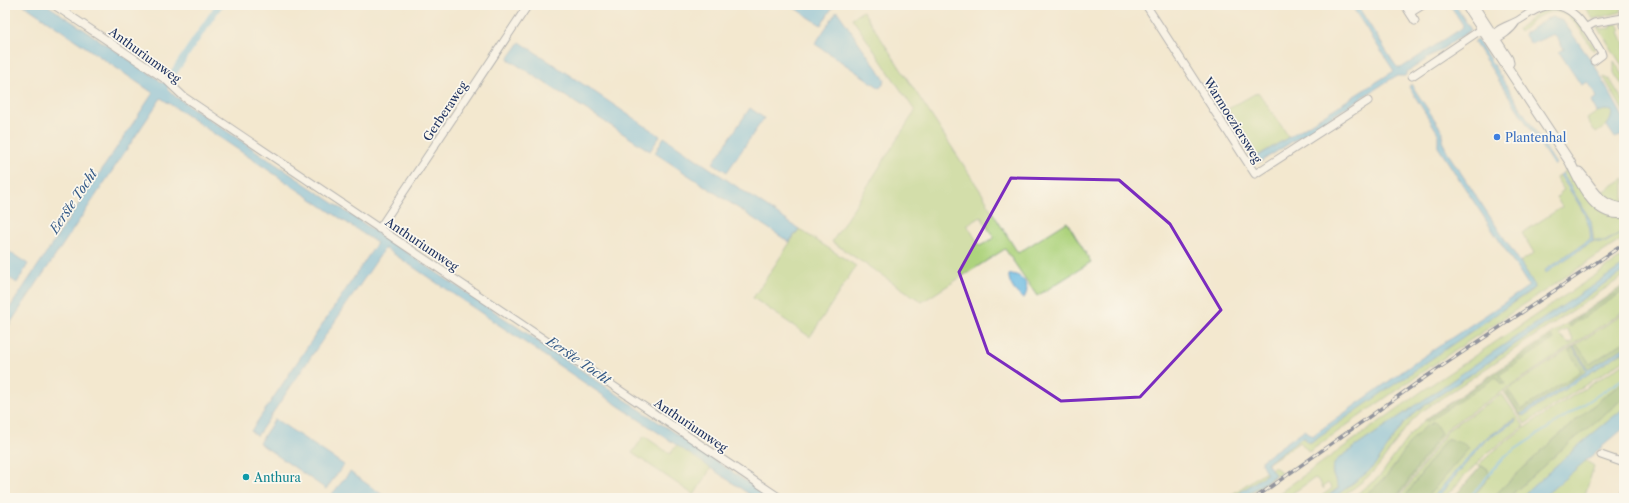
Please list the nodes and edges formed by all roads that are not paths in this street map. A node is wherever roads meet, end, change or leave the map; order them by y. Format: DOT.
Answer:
graph roads {
  1 [pos="54,5"];
  2 [pos="528,5"];
  3 [pos="1146,5"];
  4 [pos="1423,5"];
  5 [pos="1466,5"];
  6 [pos="1473,5"];
  7 [pos="1531,8"];
  8 [pos="1624,9"];
  9 [pos="1415,21"];
  10 [pos="1624,21"];
  11 [pos="1484,28"];
  12 [pos="1586,28"];
  13 [pos="1492,38"];
  14 [pos="1594,61"];
  15 [pos="1412,76"];
  16 [pos="1368,101"];
  17 [pos="1606,207"];
  18 [pos="1624,208"];
  19 [pos="1624,213"];
  20 [pos="379,229"];
  21 [pos="1601,455"];
  22 [pos="1624,463"];
  23 [pos="1624,488"];
  24 [pos="780,498"];
  25 [pos="1621,498"];
  1 -- 20 [label="street, Anthuriumweg"];
  2 -- 20 [label="street, Gerberaweg"];
  3 -- 16 [label="street, Warmoeziersweg"];
  4 -- 9 [label="street"];
  5 -- 11 [label="main road"];
  6 -- 11 [label="main road"];
  7 -- 12 [label="street"];
  7 -- 13 [label="street"];
  8 -- 10 [label="street"];
  10 -- 12 [label="street"];
  11 -- 13 [label="main road"];
  11 -- 15 [label="street"];
  12 -- 14 [label="street"];
  13 -- 17 [label="main road"];
  17 -- 18 [label="main road"];
  17 -- 19 [label="main road"];
  20 -- 24 [label="street, Anthuriumweg"];
  21 -- 22 [label="street"];
  23 -- 25 [label="street"];
}
